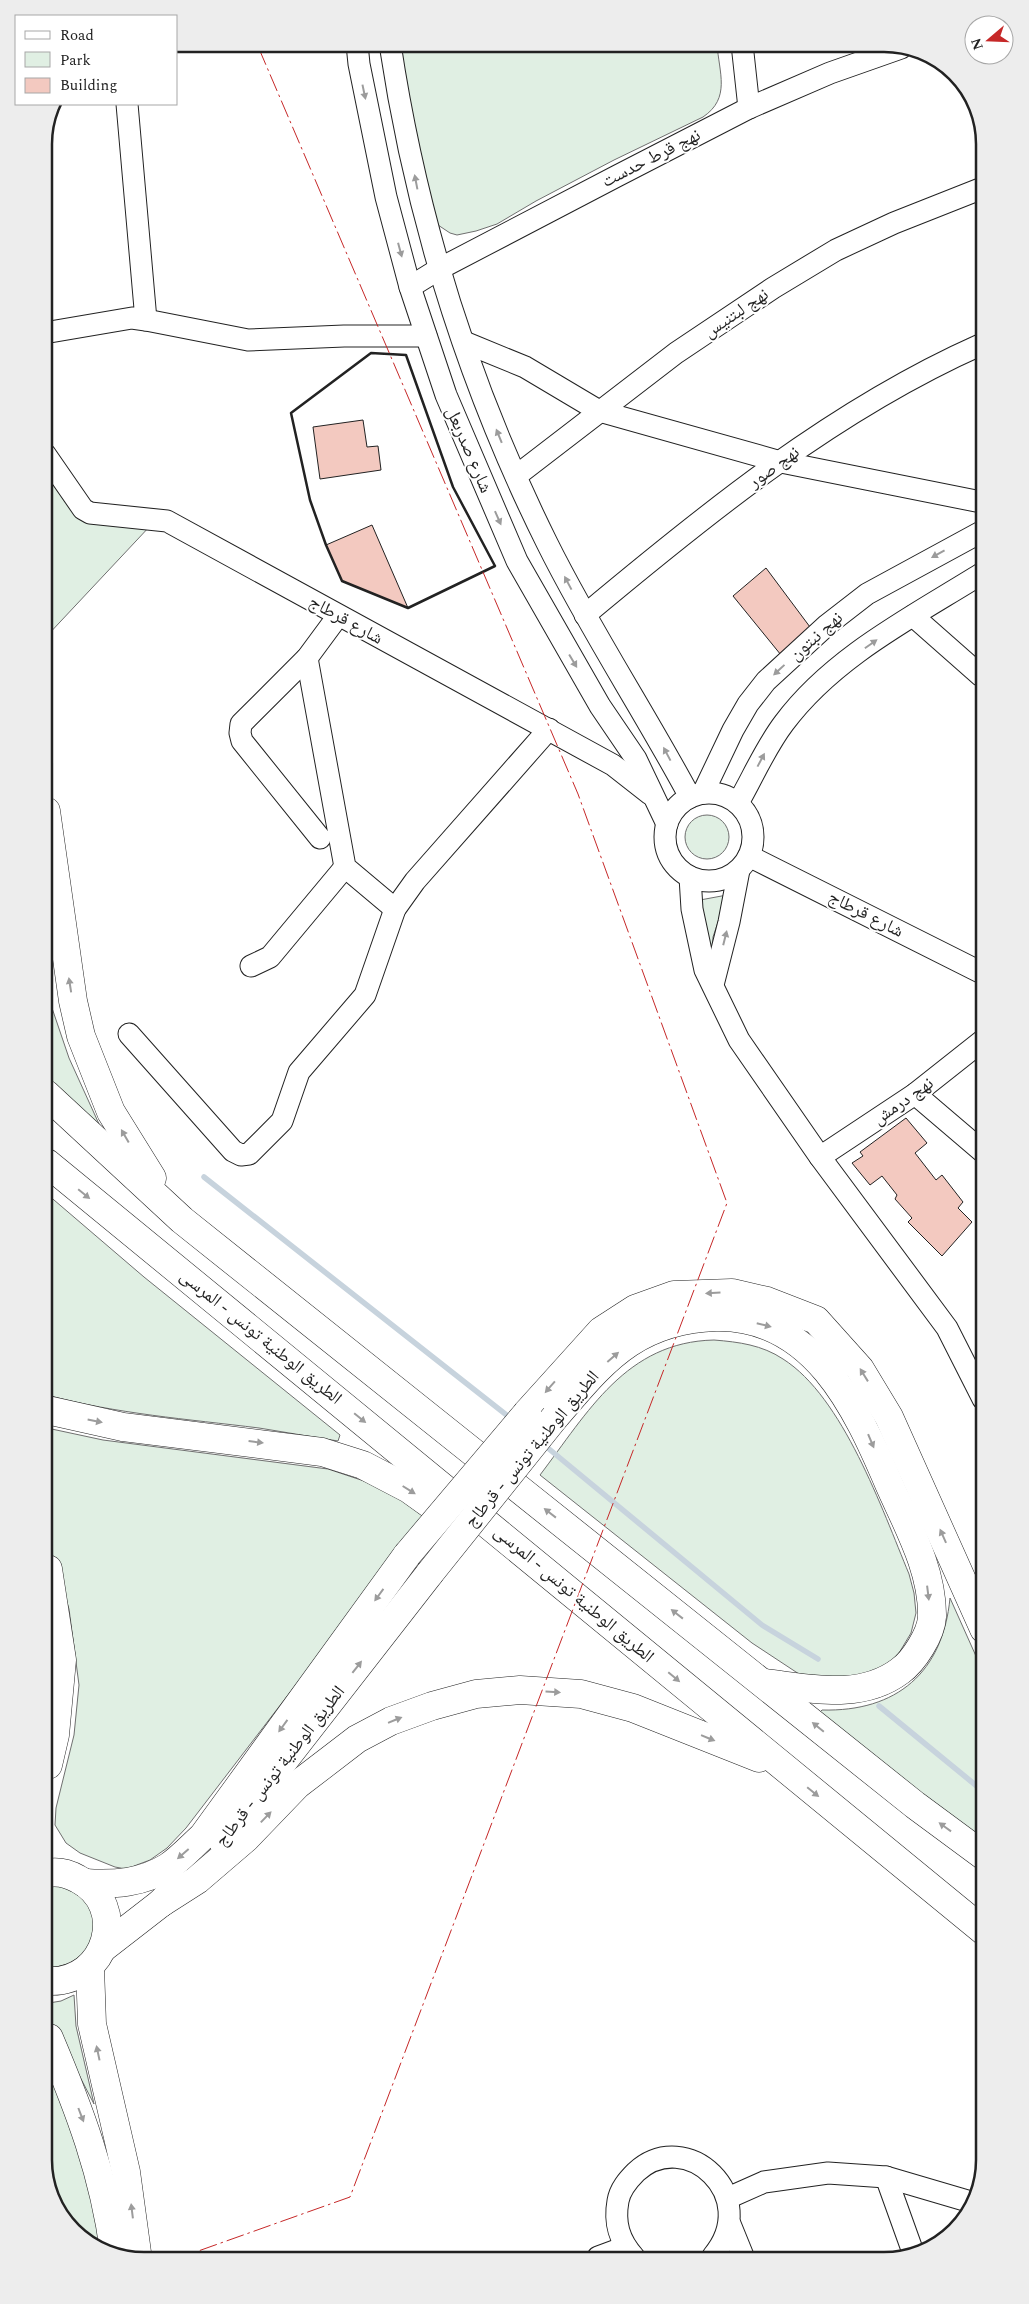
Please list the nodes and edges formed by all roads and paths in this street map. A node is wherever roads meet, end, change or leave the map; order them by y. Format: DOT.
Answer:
graph roads {
  1 [pos="358,52"];
  2 [pos="392,52"];
  3 [pos="743,53"];
  4 [pos="887,53"];
  5 [pos="127,105"];
  6 [pos="749,108"];
  7 [pos="976,191"];
  8 [pos="439,269"];
  9 [pos="410,287"];
  10 [pos="146,320"];
  11 [pos="53,331"];
  12 [pos="426,336"];
  13 [pos="464,342"];
  14 [pos="976,347"];
  15 [pos="599,411"];
  16 [pos="780,462"];
  17 [pos="53,465"];
  18 [pos="516,476"];
  19 [pos="976,501"];
  20 [pos="976,535"];
  21 [pos="976,577"];
  22 [pos="585,615"];
  23 [pos="338,616"];
  24 [pos="913,616"];
  25 [pos="307,658"];
  26 [pos="976,672"];
  27 [pos="549,729"];
  28 [pos="696,795"];
  29 [pos="654,797"];
  30 [pos="738,804"];
  31 [pos="667,824"];
  32 [pos="320,838"];
  33 [pos="53,858"];
  34 [pos="744,863"];
  35 [pos="345,867"];
  36 [pos="690,877"];
  37 [pos="394,909"];
  38 [pos="251,966"];
  39 [pos="976,970"];
  40 [pos="713,985"];
  41 [pos="129,1034"];
  42 [pos="976,1046"];
  43 [pos="915,1094"];
  44 [pos="53,1100"];
  45 [pos="976,1147"];
  46 [pos="820,1157"];
  47 [pos="52,1167"];
  48 [pos="182,1220"];
  49 [pos="976,1385"];
  50 [pos="52,1411"];
  51 [pos="551,1574"];
  52 [pos="52,1598"];
  53 [pos="976,1611"];
  54 [pos="764,1683"];
  55 [pos="52,1747"];
  56 [pos="783,1768"];
  57 [pos="976,1850"];
  58 [pos="52,1873"];
  59 [pos="85,1883"];
  60 [pos="161,1903"];
  61 [pos="976,1925"];
  62 [pos="96,1958"];
  63 [pos="52,1981"];
  64 [pos="52,2045"];
  65 [pos="886,2177"];
  66 [pos="728,2198"];
  67 [pos="966,2201"];
  68 [pos="730,2224"];
  69 [pos="113,2246"];
  70 [pos="911,2248"];
  71 [pos="137,2251"];
  72 [pos="630,2252"];
  73 [pos="717,2252"];
  74 [pos="741,2252"];
  1 -- 9 [label="street, شارع صدربعل, one-way"];
  8 -- 2 [label="street, شارع صدربعل, one-way"];
  3 -- 6 [label="street"];
  4 -- 6 [label="street, نهج قرط حدست"];
  5 -- 10 [label="street"];
  6 -- 8 [label="street, نهج قرط حدست"];
  7 -- 15 [label="street, نهج لبتنيس"];
  8 -- 9 [label="street, نهج قرط حدست"];
  8 -- 13 [label="street, شارع صدربعل"];
  9 -- 12 [label="street, شارع صدربعل"];
  10 -- 11 [label="street"];
  10 -- 12 [label="street"];
  12 -- 29 [label="street, شارع صدربعل, one-way"];
  13 -- 15 [label="street"];
  18 -- 13 [label="street, شارع صدربعل, one-way"];
  14 -- 16 [label="street, نهج صور"];
  15 -- 16 [label="street"];
  15 -- 18 [label="street, نهج لبتنيس"];
  16 -- 19 [label="street"];
  16 -- 22 [label="street, نهج صور"];
  17 -- 23 [label="street, شارع قرطاج"];
  22 -- 18 [label="street, شارع صدربعل, one-way"];
  20 -- 28 [label="street, نهج نبتون, one-way"];
  21 -- 24 [label="street"];
  28 -- 22 [label="street, شارع صدربعل, one-way"];
  23 -- 25 [label="street"];
  23 -- 27 [label="street, شارع قرطاج"];
  24 -- 26 [label="street"];
  30 -- 24 [label="street, one-way"];
  25 -- 32 [label="street"];
  25 -- 35 [label="street"];
  27 -- 29 [label="street, شارع قرطاج"];
  27 -- 37 [label="street"];
  28 -- 30 [label="street"];
  28 -- 31 [label="street"];
  29 -- 31 [label="street, شارع صدربعل"];
  30 -- 34 [label="street"];
  31 -- 36 [label="street"];
  48 -- 33 [label="highway, one-way"];
  34 -- 36 [label="street"];
  34 -- 39 [label="street, شارع قرطاج"];
  40 -- 34 [label="street, one-way"];
  35 -- 37 [label="street"];
  35 -- 38 [label="street"];
  36 -- 40 [label="street"];
  37 -- 41 [label="street"];
  40 -- 46 [label="street"];
  42 -- 43 [label="street, نهج درمش"];
  43 -- 45 [label="street"];
  43 -- 46 [label="street, نهج درمش"];
  44 -- 48 [label="highway"];
  46 -- 49 [label="street"];
  47 -- 51 [label="highway, الطريق الوطنية تونس - المرسى, one-way"];
  54 -- 48 [label="highway, one-way"];
  50 -- 51 [label="highway, one-way"];
  51 -- 56 [label="highway, الطريق الوطنية تونس - المرسى, one-way"];
  52 -- 55 [label="highway"];
  53 -- 59 [label="highway, one-way, bridge"];
  57 -- 54 [label="highway, one-way"];
  60 -- 54 [label="highway, الطريق الوطنية تونس - قرطاج, one-way, bridge"];
  60 -- 56 [label="highway, one-way"];
  56 -- 61 [label="highway, الطريق الوطنية تونس - المرسى, one-way"];
  58 -- 59 [label="highway"];
  59 -- 62 [label="highway"];
  60 -- 62 [label="highway, الطريق الوطنية تونس - قرطاج"];
  62 -- 63 [label="highway, الطريق الوطنية تونس - قرطاج"];
  71 -- 62 [label="highway, one-way"];
  64 -- 69 [label="highway, one-way"];
  65 -- 66 [label="street"];
  65 -- 67 [label="street"];
  65 -- 70 [label="street"];
  66 -- 68 [label="street"];
  66 -- 72 [label="street"];
  68 -- 73 [label="street"];
  68 -- 74 [label="street"];
}
